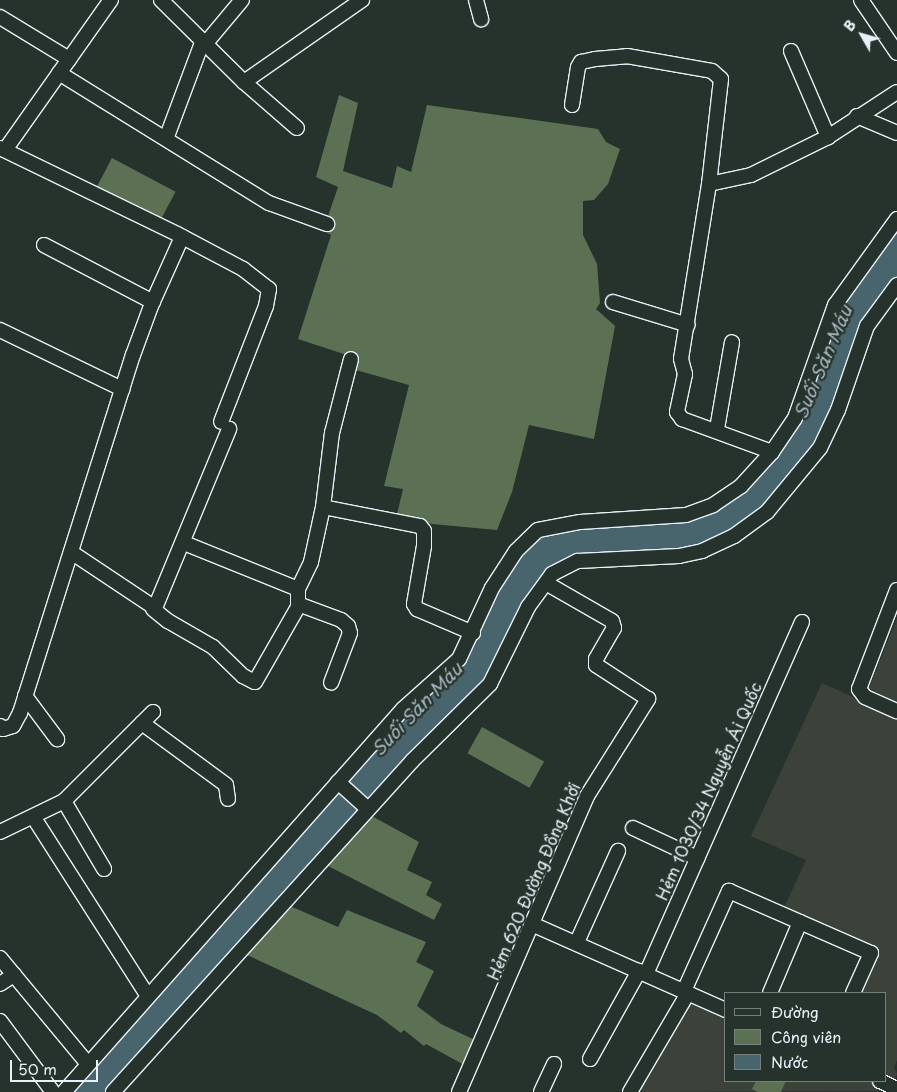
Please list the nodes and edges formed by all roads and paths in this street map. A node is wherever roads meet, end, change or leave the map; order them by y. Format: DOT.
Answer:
graph roads {
  1 [pos="111,0"];
  2 [pos="161,0"];
  3 [pos="242,0"];
  4 [pos="362,0"];
  5 [pos="476,0"];
  6 [pos="861,0"];
  7 [pos="0,17"];
  8 [pos="481,19"];
  9 [pos="205,42"];
  10 [pos="791,51"];
  11 [pos="897,54"];
  12 [pos="69,59"];
  13 [pos="59,73"];
  14 [pos="244,82"];
  15 [pos="897,92"];
  16 [pos="572,105"];
  17 [pos="857,116"];
  18 [pos="297,128"];
  19 [pos="897,133"];
  20 [pos="828,137"];
  21 [pos="166,139"];
  22 [pos="3,149"];
  23 [pos="709,184"];
  24 [pos="897,219"];
  25 [pos="327,224"];
  26 [pos="182,237"];
  27 [pos="44,245"];
  28 [pos="897,285"];
  29 [pos="153,302"];
  30 [pos="613,302"];
  31 [pos="688,324"];
  32 [pos="0,330"];
  33 [pos="732,342"];
  34 [pos="351,360"];
  35 [pos="122,389"];
  36 [pos="717,429"];
  37 [pos="772,452"];
  38 [pos="323,507"];
  39 [pos="184,543"];
  40 [pos="71,552"];
  41 [pos="546,583"];
  42 [pos="298,589"];
  43 [pos="897,590"];
  44 [pos="298,604"];
  45 [pos="153,609"];
  46 [pos="802,622"];
  47 [pos="473,633"];
  48 [pos="331,683"];
  49 [pos="25,696"];
  50 [pos="897,711"];
  51 [pos="153,712"];
  52 [pos="142,723"];
  53 [pos="0,726"];
  54 [pos="58,739"];
  55 [pos="338,782"];
  56 [pos="228,799"];
  57 [pos="64,801"];
  58 [pos="368,809"];
  59 [pos="34,818"];
  60 [pos="633,828"];
  61 [pos="0,832"];
  62 [pos="618,851"];
  63 [pos="698,858"];
  64 [pos="104,869"];
  65 [pos="800,922"];
  66 [pos="534,925"];
  67 [pos="577,942"];
  68 [pos="0,958"];
  69 [pos="643,972"];
  70 [pos="14,975"];
  71 [pos="0,984"];
  72 [pos="686,992"];
  73 [pos="770,992"];
  74 [pos="853,992"];
  75 [pos="147,995"];
  76 [pos="724,1009"];
  77 [pos="0,1020"];
  78 [pos="590,1059"];
  79 [pos="88,1064"];
  80 [pos="554,1064"];
  81 [pos="882,1082"];
  82 [pos="897,1089"];
  83 [pos="53,1092"];
  84 [pos="64,1092"];
  85 [pos="113,1092"];
  86 [pos="459,1092"];
  87 [pos="541,1092"];
  88 [pos="630,1092"];
  1 -- 12 [label="street"];
  2 -- 9 [label="street"];
  3 -- 9 [label="street"];
  4 -- 14 [label="street"];
  5 -- 8 [label="street"];
  6 -- 11 [label="street"];
  7 -- 12 [label="street"];
  9 -- 14 [label="street"];
  9 -- 21 [label="street"];
  10 -- 20 [label="street"];
  12 -- 13 [label="street"];
  13 -- 21 [label="street"];
  13 -- 22 [label="street"];
  14 -- 18 [label="street"];
  15 -- 17 [label="street"];
  16 -- 23 [label="street"];
  17 -- 19 [label="street"];
  17 -- 20 [label="street"];
  20 -- 23 [label="street"];
  21 -- 25 [label="street"];
  22 -- 26 [label="street"];
  23 -- 31 [label="street"];
  24 -- 37 [label="street"];
  26 -- 29 [label="street"];
  26 -- 39 [label="street"];
  27 -- 29 [label="street"];
  28 -- 41 [label="street"];
  29 -- 35 [label="street"];
  30 -- 31 [label="street"];
  31 -- 36 [label="street"];
  32 -- 35 [label="street"];
  33 -- 36 [label="street"];
  34 -- 38 [label="street"];
  35 -- 40 [label="street"];
  36 -- 37 [label="street"];
  37 -- 47 [label="street"];
  38 -- 42 [label="street"];
  38 -- 47 [label="street"];
  39 -- 42 [label="street"];
  39 -- 45 [label="street"];
  40 -- 45 [label="street"];
  40 -- 49 [label="street"];
  41 -- 58 [label="street"];
  41 -- 66 [label="street, Hẻm 620 Đường Đồng Khởi"];
  42 -- 44 [label="street"];
  43 -- 50 [label="street"];
  44 -- 45 [label="street"];
  44 -- 48 [label="street"];
  46 -- 63 [label="street, Hẻm 1030/34 Nguyễn Ái Quốc"];
  47 -- 55 [label="street"];
  49 -- 53 [label="street"];
  49 -- 54 [label="street"];
  51 -- 52 [label="street"];
  52 -- 56 [label="street"];
  52 -- 57 [label="street"];
  55 -- 58 [label="street"];
  55 -- 75 [label="street"];
  57 -- 59 [label="street"];
  57 -- 64 [label="street"];
  58 -- 85 [label="street"];
  59 -- 61 [label="street"];
  59 -- 75 [label="street"];
  60 -- 63 [label="street"];
  62 -- 67 [label="street"];
  63 -- 69 [label="street, Hẻm 1030/34 Nguyễn Ái Quốc"];
  65 -- 72 [label="street"];
  65 -- 73 [label="street"];
  65 -- 74 [label="street"];
  66 -- 67 [label="street"];
  66 -- 86 [label="street, Hẻm 620 Đường Đồng Khởi"];
  67 -- 69 [label="street"];
  68 -- 70 [label="street"];
  69 -- 72 [label="street"];
  69 -- 78 [label="street, Hẻm 1030/34 Nguyễn Ái Quốc"];
  70 -- 71 [label="street"];
  70 -- 79 [label="street"];
  72 -- 76 [label="street"];
  72 -- 88 [label="street"];
  75 -- 79 [label="street"];
  77 -- 83 [label="street"];
  79 -- 84 [label="street"];
  80 -- 87 [label="street"];
  81 -- 82 [label="street"];
}
